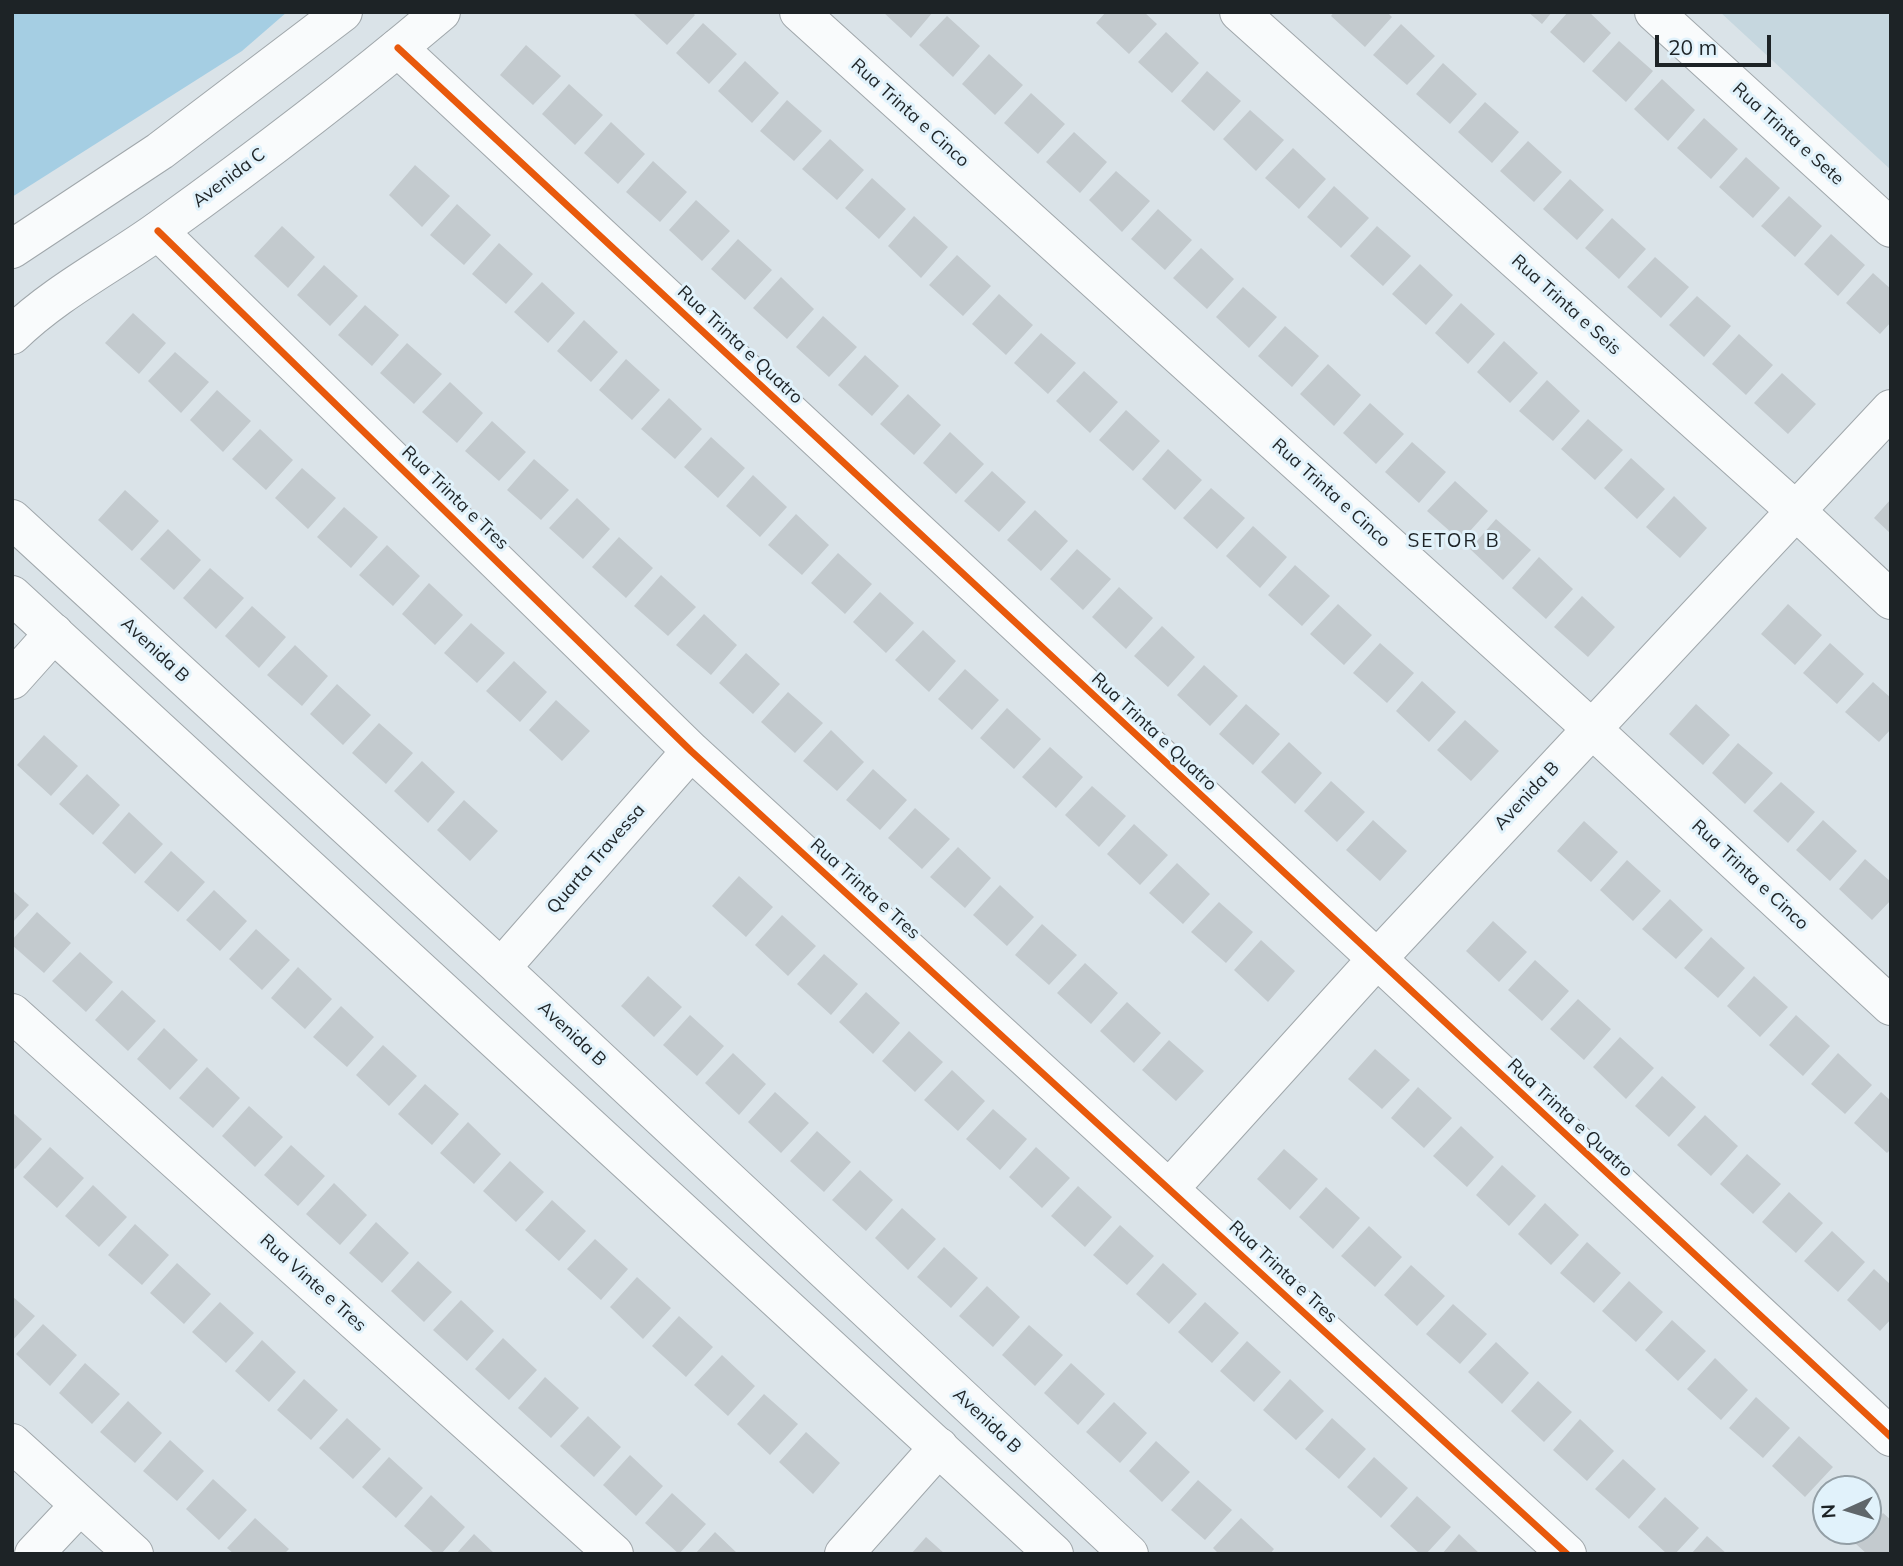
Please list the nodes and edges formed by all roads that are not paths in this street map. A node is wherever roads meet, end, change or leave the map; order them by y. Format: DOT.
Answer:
graph roads {
  1 [pos="344,12"];
  2 [pos="440,12"];
  3 [pos="799,12"];
  4 [pos="1239,12"];
  5 [pos="1654,12"];
  6 [pos="398,48"];
  7 [pos="1891,228"];
  8 [pos="158,231"];
  9 [pos="12,249"];
  10 [pos="12,335"];
  11 [pos="1891,409"];
  12 [pos="1795,510"];
  13 [pos="12,519"];
  14 [pos="12,595"];
  15 [pos="1891,600"];
  16 [pos="54,633"];
  17 [pos="12,680"];
  18 [pos="1591,728"];
  19 [pos="691,751"];
  20 [pos="1376,960"];
  21 [pos="501,968"];
  22 [pos="1891,1006"];
  23 [pos="12,1013"];
  24 [pos="1169,1189"];
  25 [pos="1891,1437"];
  26 [pos="12,1443"];
  27 [pos="939,1447"];
  28 [pos="80,1505"];
  29 [pos="34,1554"];
  30 [pos="134,1554"];
  31 [pos="614,1554"];
  32 [pos="844,1554"];
  33 [pos="1054,1554"];
  34 [pos="1129,1554"];
  35 [pos="1567,1554"];
  1 -- 9 [label="street"];
  2 -- 6 [label="street, Avenida C"];
  3 -- 18 [label="street, Rua Trinta e Cinco"];
  4 -- 12 [label="street, Rua Trinta e Seis"];
  5 -- 7 [label="street, Rua Trinta e Sete"];
  6 -- 8 [label="street, Avenida C"];
  6 -- 20 [label="street, Rua Trinta e Quatro"];
  8 -- 10 [label="street, Avenida C"];
  8 -- 19 [label="street, Rua Trinta e Tres"];
  11 -- 12 [label="street, Avenida B"];
  12 -- 15 [label="street, Rua Trinta e Seis"];
  12 -- 18 [label="street, Avenida B"];
  13 -- 21 [label="street, Avenida B"];
  14 -- 16 [label="street"];
  16 -- 17 [label="street"];
  16 -- 27 [label="street"];
  18 -- 20 [label="street, Avenida B"];
  18 -- 22 [label="street, Rua Trinta e Cinco"];
  19 -- 21 [label="street, Quarta Travessa"];
  19 -- 24 [label="street, Rua Trinta e Tres"];
  20 -- 24 [label="street, Avenida B"];
  20 -- 25 [label="street, Rua Trinta e Quatro"];
  21 -- 34 [label="street, Avenida B"];
  23 -- 31 [label="street, Rua Vinte e Tres"];
  24 -- 35 [label="street, Rua Trinta e Tres"];
  26 -- 28 [label="street"];
  27 -- 32 [label="street"];
  27 -- 33 [label="street"];
  28 -- 29 [label="street"];
  28 -- 30 [label="street"];
}
